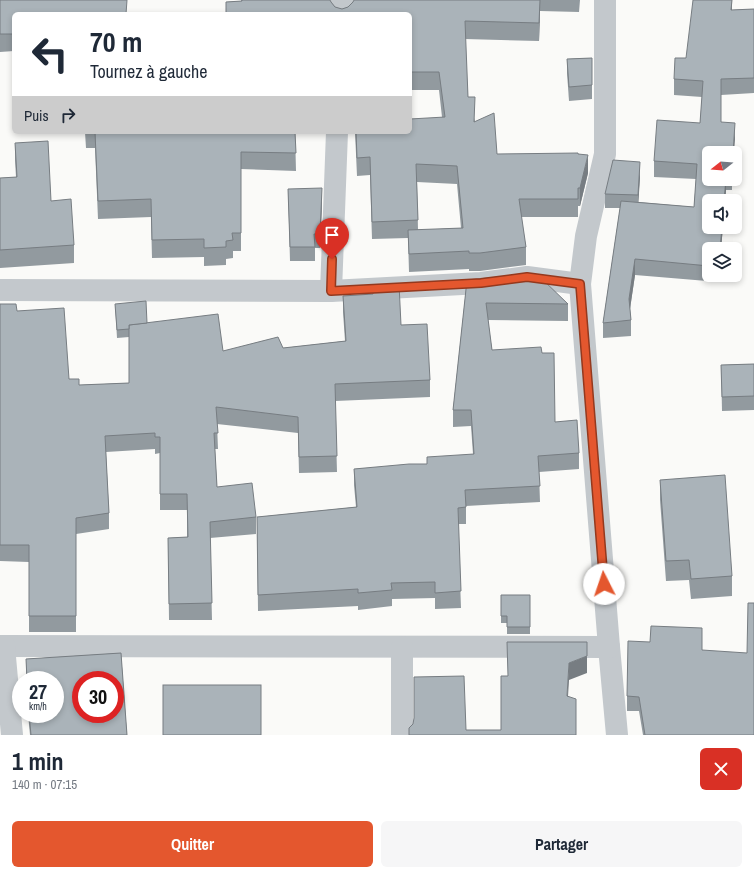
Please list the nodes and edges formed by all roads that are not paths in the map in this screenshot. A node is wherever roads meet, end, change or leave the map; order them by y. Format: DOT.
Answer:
graph roads {
  1 [pos="342,0"];
  2 [pos="605,0"];
  3 [pos="342,12"];
  4 [pos="337,134"];
  5 [pos="580,284"];
  6 [pos="0,290"];
  7 [pos="331,291"];
  8 [pos="2,646"];
  9 [pos="402,647"];
  10 [pos="609,647"];
  11 [pos="12,735"];
  12 [pos="402,735"];
  13 [pos="617,735"];
  1 -- 3 [label="street"];
  2 -- 5 [label="street"];
  4 -- 7 [label="street"];
  5 -- 7 [label="street"];
  5 -- 10 [label="street"];
  6 -- 7 [label="street"];
  8 -- 9 [label="street"];
  8 -- 11 [label="street"];
  9 -- 10 [label="street"];
  9 -- 12 [label="street"];
  10 -- 13 [label="street"];
}
